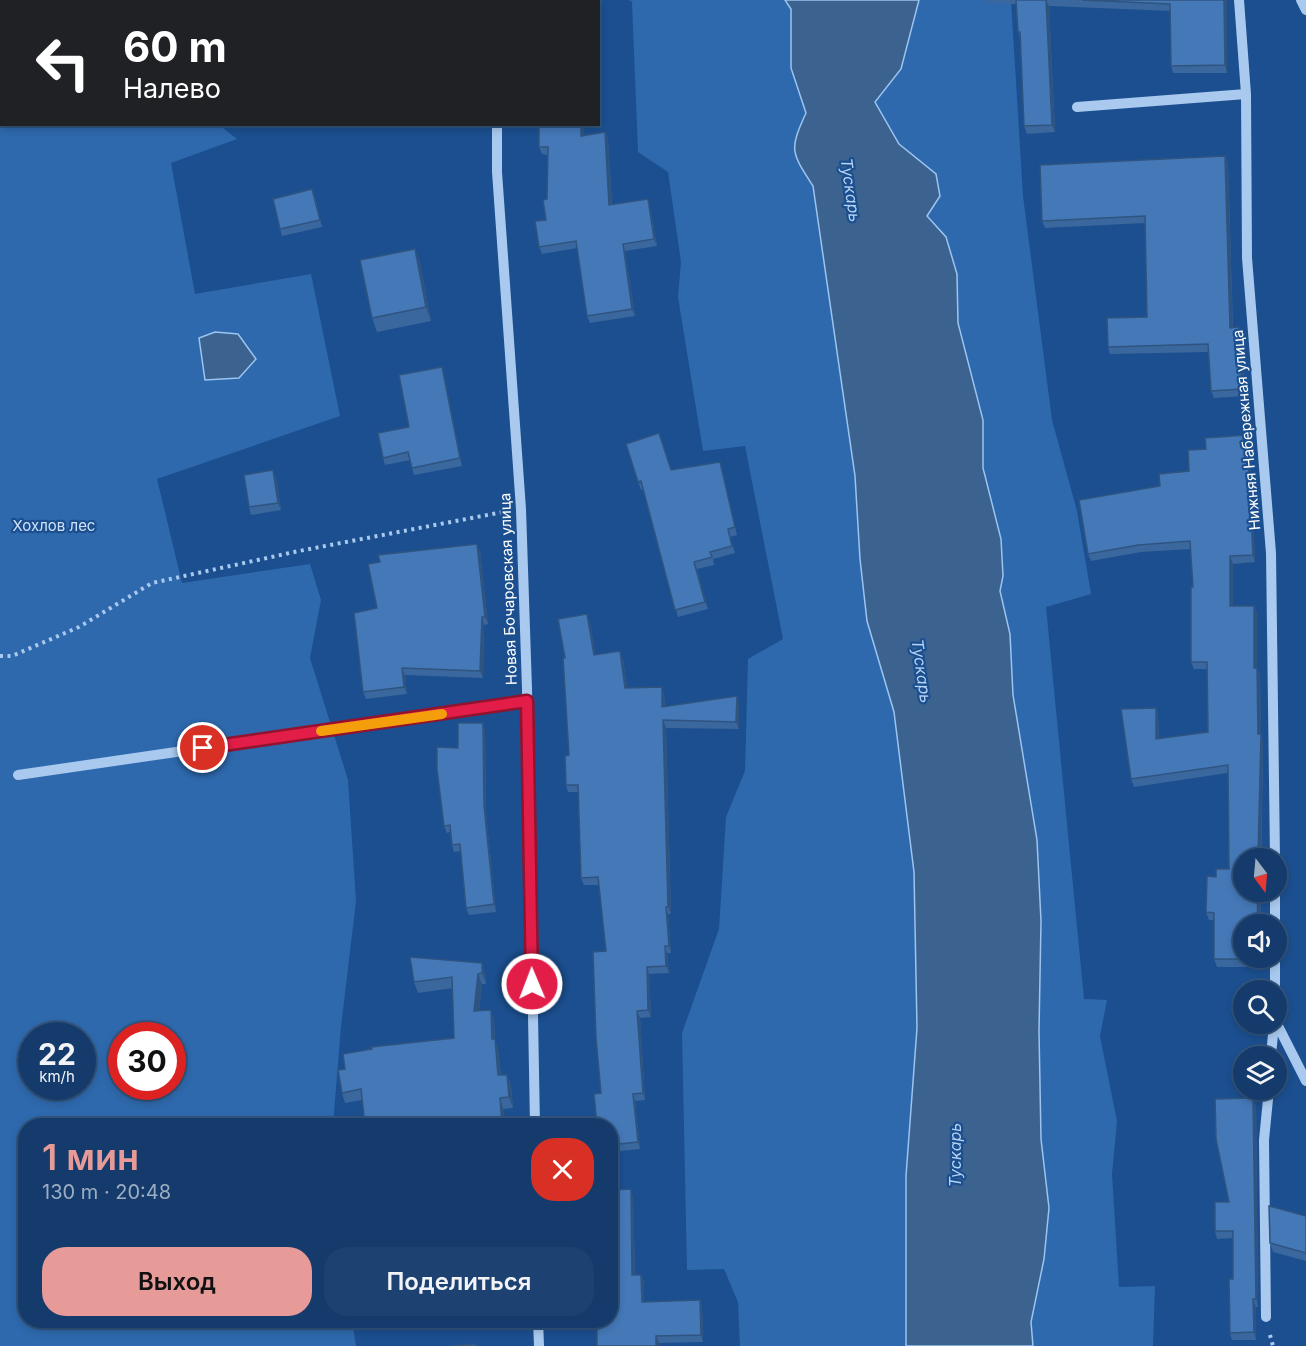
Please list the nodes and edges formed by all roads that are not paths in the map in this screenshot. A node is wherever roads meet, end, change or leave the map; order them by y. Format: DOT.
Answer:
graph roads {
  1 [pos="1239,0"];
  2 [pos="1301,0"];
  3 [pos="1306,10"];
  4 [pos="1246,94"];
  5 [pos="1077,107"];
  6 [pos="497,126"];
  7 [pos="527,701"];
  8 [pos="18,775"];
  9 [pos="1275,848"];
  10 [pos="1281,1034"];
  11 [pos="1306,1081"];
  12 [pos="1268,1100"];
  13 [pos="535,1118"];
  14 [pos="1266,1317"];
  15 [pos="538,1328"];
  16 [pos="539,1346"];
  1 -- 4 [label="street, Нижняя Набережная улица"];
  2 -- 3 [label="street"];
  4 -- 5 [label="street"];
  4 -- 9 [label="street, Нижняя Набережная улица"];
  6 -- 7 [label="street, Новая Бочаровская улица"];
  7 -- 8 [label="street"];
  7 -- 13 [label="street, Новая Бочаровская улица"];
  10 -- 11 [label="street"];
  12 -- 14 [label="street"];
  15 -- 16 [label="street"];
}
